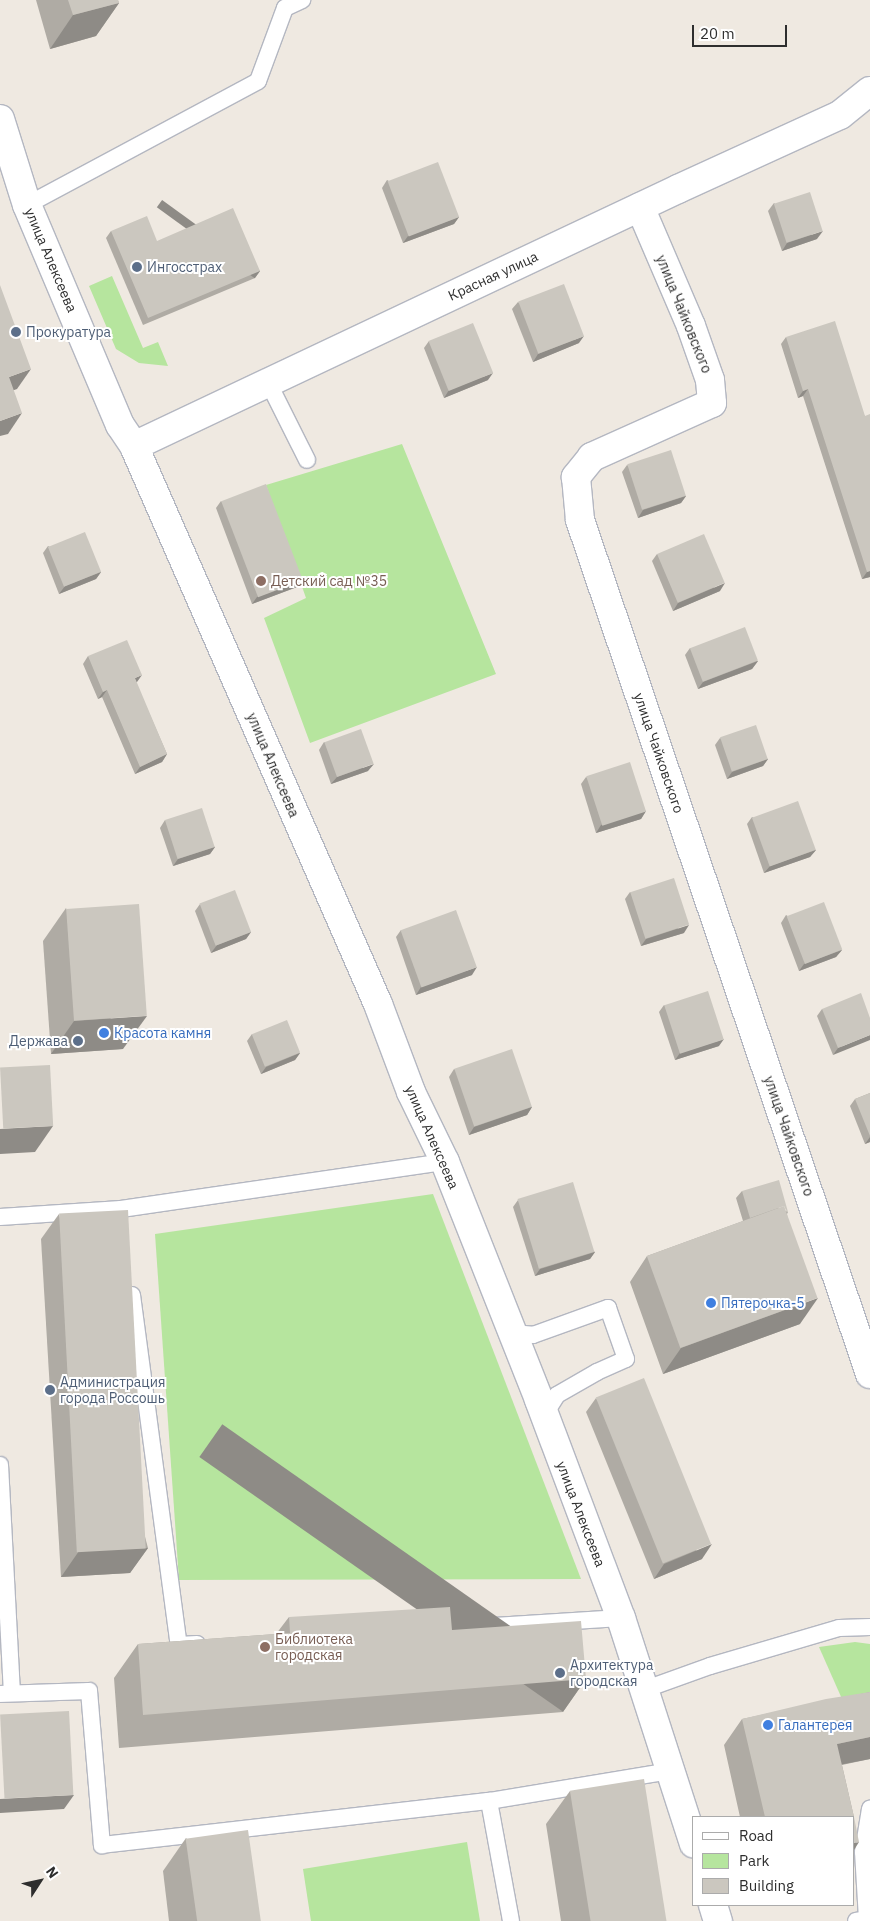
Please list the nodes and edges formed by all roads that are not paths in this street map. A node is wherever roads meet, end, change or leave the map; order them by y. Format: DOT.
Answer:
graph roads {
  1 [pos="302,0"];
  2 [pos="870,91"];
  3 [pos="0,119"];
  4 [pos="27,205"];
  5 [pos="640,207"];
  6 [pos="268,382"];
  7 [pos="127,436"];
  8 [pos="307,460"];
  9 [pos="444,1162"];
  10 [pos="121,1209"];
  11 [pos="0,1217"];
  12 [pos="124,1228"];
  13 [pos="129,1276"];
  14 [pos="512,1332"];
  15 [pos="870,1374"];
  16 [pos="543,1417"];
  17 [pos="0,1465"];
  18 [pos="621,1618"];
  19 [pos="870,1627"];
  20 [pos="415,1631"];
  21 [pos="209,1643"];
  22 [pos="646,1690"];
  23 [pos="6,1694"];
  24 [pos="671,1771"];
  25 [pos="489,1801"];
  26 [pos="870,1809"];
  27 [pos="244,1830"];
  28 [pos="692,1838"];
  29 [pos="247,1848"];
  30 [pos="713,1906"];
  31 [pos="864,1920"];
  32 [pos="511,1921"];
  33 [pos="718,1921"];
  1 -- 4 [label="lane"];
  2 -- 5 [label="street, Красная улица"];
  3 -- 4 [label="street, улица Алексеева"];
  4 -- 7 [label="street, улица Алексеева"];
  5 -- 6 [label="street, Красная улица"];
  5 -- 15 [label="street, улица Чайковского"];
  6 -- 7 [label="street, Красная улица"];
  6 -- 8 [label="lane"];
  7 -- 9 [label="street, улица Алексеева"];
  9 -- 10 [label="lane"];
  9 -- 14 [label="street, улица Алексеева"];
  10 -- 11 [label="lane"];
  10 -- 12 [label="lane"];
  13 -- 21 [label="lane"];
  14 -- 16 [label="street, улица Алексеева"];
  14 -- 16 [label="lane"];
  16 -- 18 [label="street, улица Алексеева"];
  17 -- 23 [label="lane"];
  18 -- 20 [label="lane"];
  18 -- 22 [label="street, улица Алексеева"];
  19 -- 22 [label="lane"];
  22 -- 24 [label="street, улица Алексеева"];
  23 -- 27 [label="lane"];
  24 -- 25 [label="lane"];
  24 -- 28 [label="street, улица Алексеева"];
  25 -- 27 [label="lane"];
  25 -- 32 [label="lane"];
  26 -- 31 [label="lane"];
  27 -- 29 [label="lane"];
  30 -- 33 [label="street"];
}
